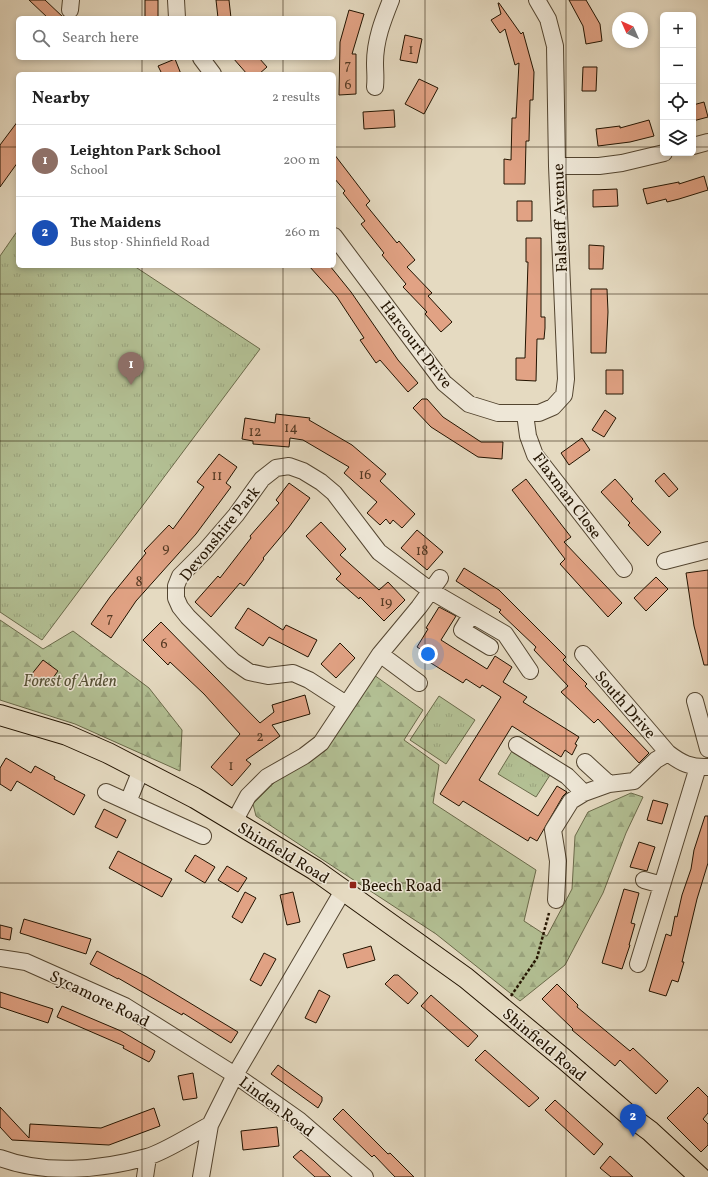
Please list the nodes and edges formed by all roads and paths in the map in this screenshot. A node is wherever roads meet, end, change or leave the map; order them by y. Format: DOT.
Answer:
graph roads {
  1 [pos="176,0"];
  2 [pos="391,0"];
  3 [pos="537,0"];
  4 [pos="177,16"];
  5 [pos="202,60"];
  6 [pos="212,72"];
  7 [pos="380,79"];
  8 [pos="708,142"];
  9 [pos="696,145"];
  10 [pos="660,154"];
  11 [pos="557,166"];
  12 [pos="336,239"];
  13 [pos="525,414"];
  14 [pos="708,550"];
  15 [pos="665,561"];
  16 [pos="624,569"];
  17 [pos="440,578"];
  18 [pos="431,591"];
  19 [pos="471,616"];
  20 [pos="490,647"];
  21 [pos="380,654"];
  22 [pos="583,654"];
  23 [pos="530,671"];
  24 [pos="419,682"];
  25 [pos="695,702"];
  26 [pos="346,704"];
  27 [pos="0,715"];
  28 [pos="517,745"];
  29 [pos="708,749"];
  30 [pos="668,753"];
  31 [pos="585,762"];
  32 [pos="703,767"];
  33 [pos="141,770"];
  34 [pos="609,784"];
  35 [pos="106,792"];
  36 [pos="584,793"];
  37 [pos="128,802"];
  38 [pos="234,822"];
  39 [pos="203,836"];
  40 [pos="644,880"];
  41 [pos="662,886"];
  42 [pos="344,889"];
  43 [pos="556,900"];
  44 [pos="0,958"];
  45 [pos="638,964"];
  46 [pos="501,1007"];
  47 [pos="236,1075"];
  48 [pos="631,1117"];
  49 [pos="210,1125"];
  50 [pos="148,1157"];
  51 [pos="0,1158"];
  52 [pos="146,1177"];
  53 [pos="201,1177"];
  54 [pos="365,1177"];
  55 [pos="685,1177"];
  56 [pos="700,1177"];
  1 -- 4 [label="street"];
  2 -- 7 [label="street"];
  3 -- 11 [label="street, Falstaff Avenue"];
  5 -- 6 [label="street"];
  8 -- 9 [label="street"];
  10 -- 11 [label="street"];
  11 -- 13 [label="street, Falstaff Avenue"];
  12 -- 13 [label="street, Harcourt Drive"];
  13 -- 16 [label="street, Flaxman Close"];
  14 -- 15 [label="street"];
  17 -- 18 [label="street"];
  18 -- 19 [label="street, Devonshire Park"];
  18 -- 21 [label="street"];
  18 -- 26 [label="street, Devonshire Park"];
  19 -- 20 [label="street"];
  19 -- 23 [label="street, Devonshire Park"];
  21 -- 24 [label="street"];
  21 -- 26 [label="street"];
  22 -- 30 [label="street, South Drive"];
  25 -- 29 [label="street"];
  26 -- 38 [label="street"];
  27 -- 33 [label="main road, Shinfield Road"];
  28 -- 36 [label="street"];
  30 -- 32 [label="street, South Drive"];
  30 -- 34 [label="street"];
  31 -- 34 [label="street"];
  32 -- 41 [label="street"];
  33 -- 37 [label="street"];
  33 -- 38 [label="main road, Shinfield Road"];
  34 -- 36 [label="street"];
  35 -- 37 [label="street"];
  36 -- 43 [label="street"];
  37 -- 39 [label="street"];
  38 -- 42 [label="main road, Shinfield Road"];
  40 -- 41 [label="street"];
  41 -- 45 [label="street"];
  42 -- 46 [label="main road, Shinfield Road"];
  42 -- 47 [label="street"];
  43 -- 46 [label="path"];
  44 -- 47 [label="street, Sycamore Road"];
  46 -- 48 [label="main road, Shinfield Road"];
  47 -- 49 [label="street, Linden Road"];
  47 -- 54 [label="street, Linden Road"];
  48 -- 55 [label="main road, Shinfield Road"];
  48 -- 56 [label="main road, Shinfield Road"];
  49 -- 50 [label="street"];
  49 -- 53 [label="street, Linden Road"];
  50 -- 51 [label="street"];
  50 -- 52 [label="street"];
}
